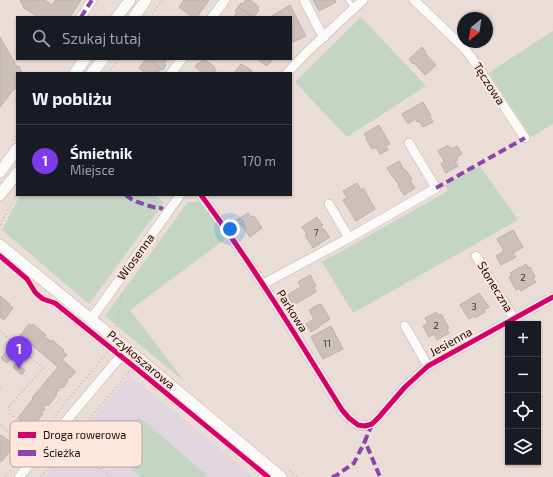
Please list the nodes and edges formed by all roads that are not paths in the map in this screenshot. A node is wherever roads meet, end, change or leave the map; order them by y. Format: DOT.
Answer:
graph roads {
  1 [pos="92,0"];
  2 [pos="130,0"];
  3 [pos="146,0"];
  4 [pos="225,0"];
  5 [pos="304,0"];
  6 [pos="348,0"];
  7 [pos="363,0"];
  8 [pos="414,0"];
  9 [pos="354,8"];
  10 [pos="82,16"];
  11 [pos="118,16"];
  12 [pos="135,16"];
  13 [pos="213,16"];
  14 [pos="324,37"];
  15 [pos="84,60"];
  16 [pos="102,60"];
  17 [pos="181,60"];
  18 [pos="76,72"];
  19 [pos="93,72"];
  20 [pos="173,72"];
  21 [pos="288,72"];
  22 [pos="525,138"];
  23 [pos="409,143"];
  24 [pos="16,150"];
  25 [pos="0,172"];
  26 [pos="16,174"];
  27 [pos="0,195"];
  28 [pos="179,196"];
  29 [pos="202,196"];
  30 [pos="329,204"];
  31 [pos="348,238"];
  32 [pos="0,245"];
  33 [pos="476,256"];
  34 [pos="263,284"];
  35 [pos="553,297"];
  36 [pos="91,319"];
  37 [pos="514,319"];
  38 [pos="406,326"];
  39 [pos="122,354"];
  40 [pos="428,366"];
  41 [pos="66,421"];
  42 [pos="372,424"];
  43 [pos="27,467"];
  44 [pos="283,472"];
  45 [pos="19,477"];
  1 -- 10 [label="street"];
  2 -- 11 [label="street"];
  3 -- 12 [label="street"];
  4 -- 13 [label="street"];
  5 -- 14 [label="street"];
  6 -- 9 [label="lane"];
  7 -- 9 [label="street"];
  8 -- 22 [label="street, Tęczowa"];
  9 -- 14 [label="street"];
  14 -- 21 [label="street"];
  15 -- 18 [label="street"];
  16 -- 19 [label="street"];
  17 -- 20 [label="street"];
  23 -- 31 [label="street"];
  24 -- 25 [label="street"];
  26 -- 27 [label="street"];
  28 -- 36 [label="street, Wiosenna"];
  29 -- 34 [label="street, Parkowa"];
  30 -- 31 [label="street"];
  31 -- 34 [label="street"];
  32 -- 36 [label="street, Przykoszarowa"];
  33 -- 37 [label="street, Słoneczna"];
  34 -- 42 [label="street, Parkowa"];
  35 -- 37 [label="street, Jesienna"];
  36 -- 39 [label="street, Przykoszarowa"];
  37 -- 40 [label="street, Jesienna"];
  38 -- 40 [label="street"];
  39 -- 41 [label="street"];
  39 -- 44 [label="street, Przykoszarowa"];
  40 -- 42 [label="street, Jesienna"];
  43 -- 45 [label="street"];
}
